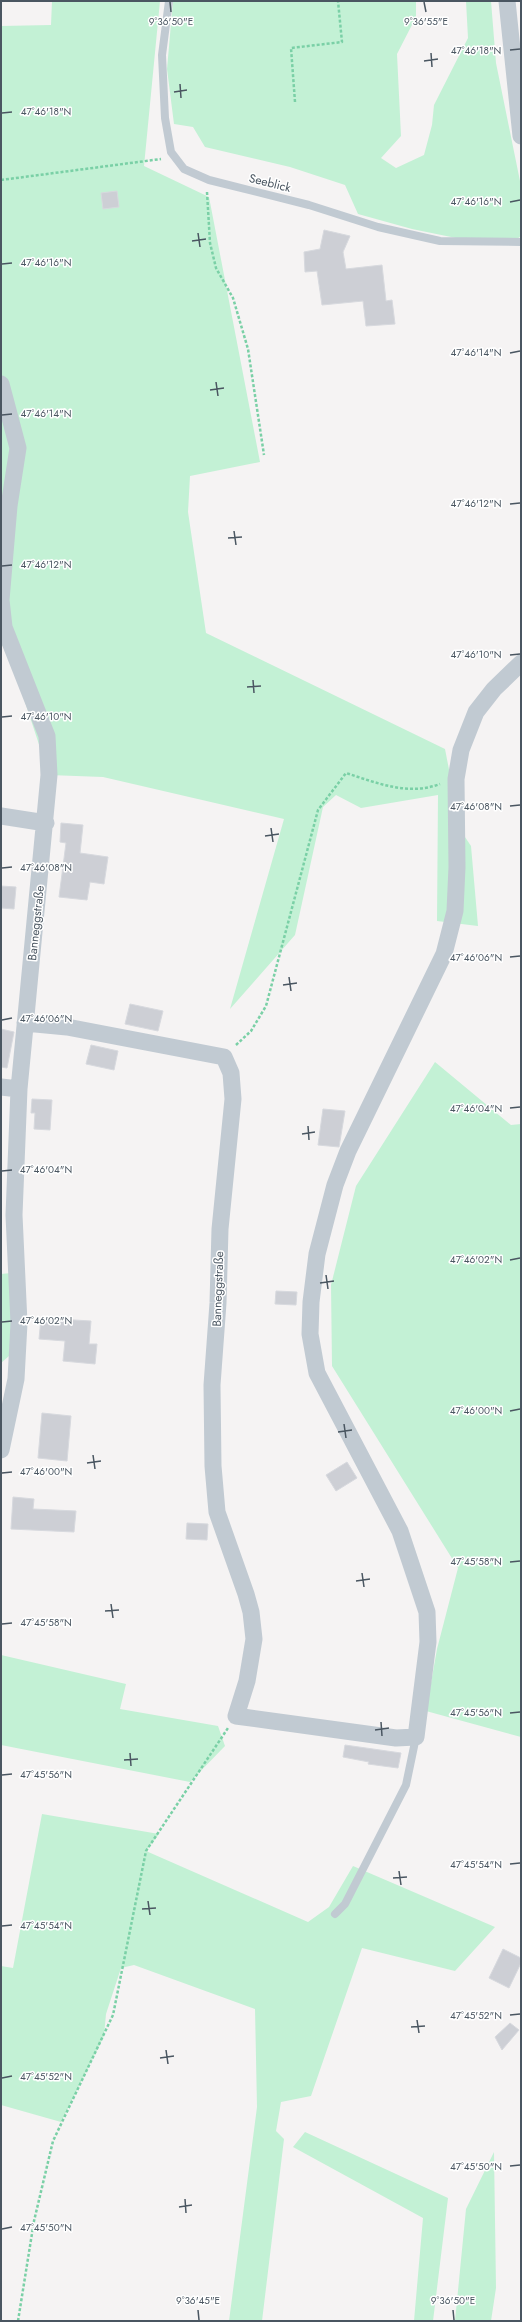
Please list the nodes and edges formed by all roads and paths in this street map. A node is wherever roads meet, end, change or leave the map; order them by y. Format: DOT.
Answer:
graph roads {
  1 [pos="169,1"];
  2 [pos="338,1"];
  3 [pos="506,1"];
  4 [pos="295,102"];
  5 [pos="521,136"];
  6 [pos="175,157"];
  7 [pos="1,180"];
  8 [pos="209,180"];
  9 [pos="521,242"];
  10 [pos="1,384"];
  11 [pos="264,455"];
  12 [pos="521,663"];
  13 [pos="456,779"];
  14 [pos="1,816"];
  15 [pos="46,823"];
  16 [pos="25,1023"];
  17 [pos="224,1057"];
  18 [pos="1,1087"];
  19 [pos="19,1089"];
  20 [pos="1,1450"];
  21 [pos="236,1716"];
  22 [pos="416,1737"];
  23 [pos="335,1914"];
  24 [pos="18,2321"];
  1 -- 6 [label="lane, Seeblick"];
  2 -- 4 [label="path"];
  3 -- 5 [label="street"];
  6 -- 7 [label="path"];
  6 -- 8 [label="lane, Seeblick"];
  8 -- 9 [label="lane, Seeblick"];
  8 -- 11 [label="path"];
  10 -- 15 [label="street, Banneggstraße"];
  12 -- 13 [label="street"];
  13 -- 17 [label="path"];
  13 -- 22 [label="street"];
  14 -- 15 [label="street"];
  15 -- 16 [label="street, Banneggstraße"];
  16 -- 17 [label="street"];
  16 -- 19 [label="street, Banneggstraße"];
  17 -- 21 [label="street, Banneggstraße"];
  18 -- 19 [label="street"];
  19 -- 20 [label="street, Banneggstraße"];
  21 -- 22 [label="street"];
  21 -- 24 [label="path"];
  22 -- 23 [label="lane"];
}
